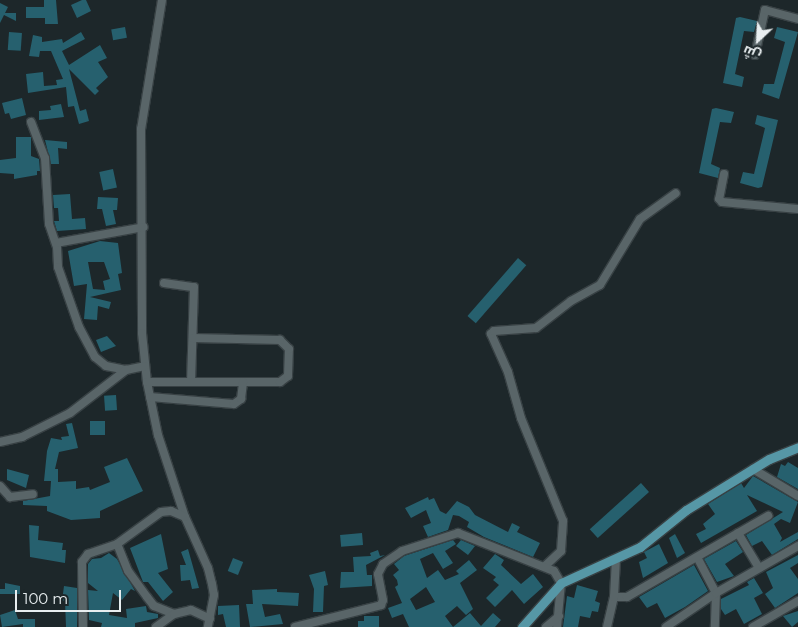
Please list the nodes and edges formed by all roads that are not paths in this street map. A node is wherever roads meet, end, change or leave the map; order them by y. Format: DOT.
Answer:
graph roads {
  1 [pos="162,0"];
  2 [pos="798,19"];
  3 [pos="755,55"];
  4 [pos="31,122"];
  5 [pos="724,174"];
  6 [pos="676,194"];
  7 [pos="798,209"];
  8 [pos="144,227"];
  9 [pos="56,243"];
  10 [pos="164,283"];
  11 [pos="193,338"];
  12 [pos="145,366"];
  13 [pos="126,370"];
  14 [pos="147,382"];
  15 [pos="191,382"];
  16 [pos="242,382"];
  17 [pos="150,397"];
  18 [pos="0,442"];
  19 [pos="798,447"];
  20 [pos="753,469"];
  21 [pos="0,486"];
  22 [pos="33,494"];
  23 [pos="798,496"];
  24 [pos="768,516"];
  25 [pos="185,517"];
  26 [pos="738,533"];
  27 [pos="117,544"];
  28 [pos="798,546"];
  29 [pos="697,557"];
  30 [pos="616,559"];
  31 [pos="545,566"];
  32 [pos="759,568"];
  33 [pos="562,583"];
  34 [pos="716,593"];
  35 [pos="614,597"];
  36 [pos="798,601"];
  37 [pos="174,614"];
  38 [pos="559,616"];
  39 [pos="209,623"];
  40 [pos="83,627"];
  41 [pos="156,627"];
  42 [pos="295,627"];
  43 [pos="522,627"];
  44 [pos="546,627"];
  45 [pos="557,627"];
  46 [pos="607,627"];
  47 [pos="666,627"];
  48 [pos="716,627"];
  49 [pos="753,627"];
  1 -- 8 [label="street"];
  2 -- 3 [label="street"];
  4 -- 9 [label="street"];
  5 -- 7 [label="street"];
  6 -- 31 [label="street"];
  8 -- 9 [label="street"];
  8 -- 12 [label="street"];
  9 -- 13 [label="street"];
  10 -- 11 [label="street"];
  11 -- 15 [label="street"];
  11 -- 16 [label="street"];
  12 -- 13 [label="street"];
  12 -- 14 [label="street"];
  13 -- 18 [label="street"];
  14 -- 15 [label="street"];
  14 -- 17 [label="street"];
  15 -- 16 [label="street"];
  16 -- 17 [label="street"];
  17 -- 25 [label="street"];
  19 -- 20 [label="main road"];
  20 -- 23 [label="street"];
  20 -- 30 [label="main road"];
  21 -- 22 [label="street"];
  24 -- 26 [label="street"];
  25 -- 27 [label="street"];
  25 -- 39 [label="street"];
  26 -- 29 [label="street"];
  26 -- 32 [label="street"];
  27 -- 37 [label="street"];
  27 -- 40 [label="street"];
  28 -- 32 [label="street"];
  29 -- 34 [label="street"];
  29 -- 35 [label="street"];
  30 -- 33 [label="main road"];
  30 -- 35 [label="street"];
  31 -- 33 [label="street"];
  31 -- 42 [label="street"];
  32 -- 34 [label="street"];
  33 -- 38 [label="street"];
  33 -- 43 [label="main road"];
  34 -- 47 [label="street"];
  34 -- 48 [label="street"];
  35 -- 46 [label="street"];
  36 -- 49 [label="street"];
  37 -- 39 [label="street"];
  37 -- 41 [label="street"];
  38 -- 44 [label="street"];
  38 -- 45 [label="street"];
}
